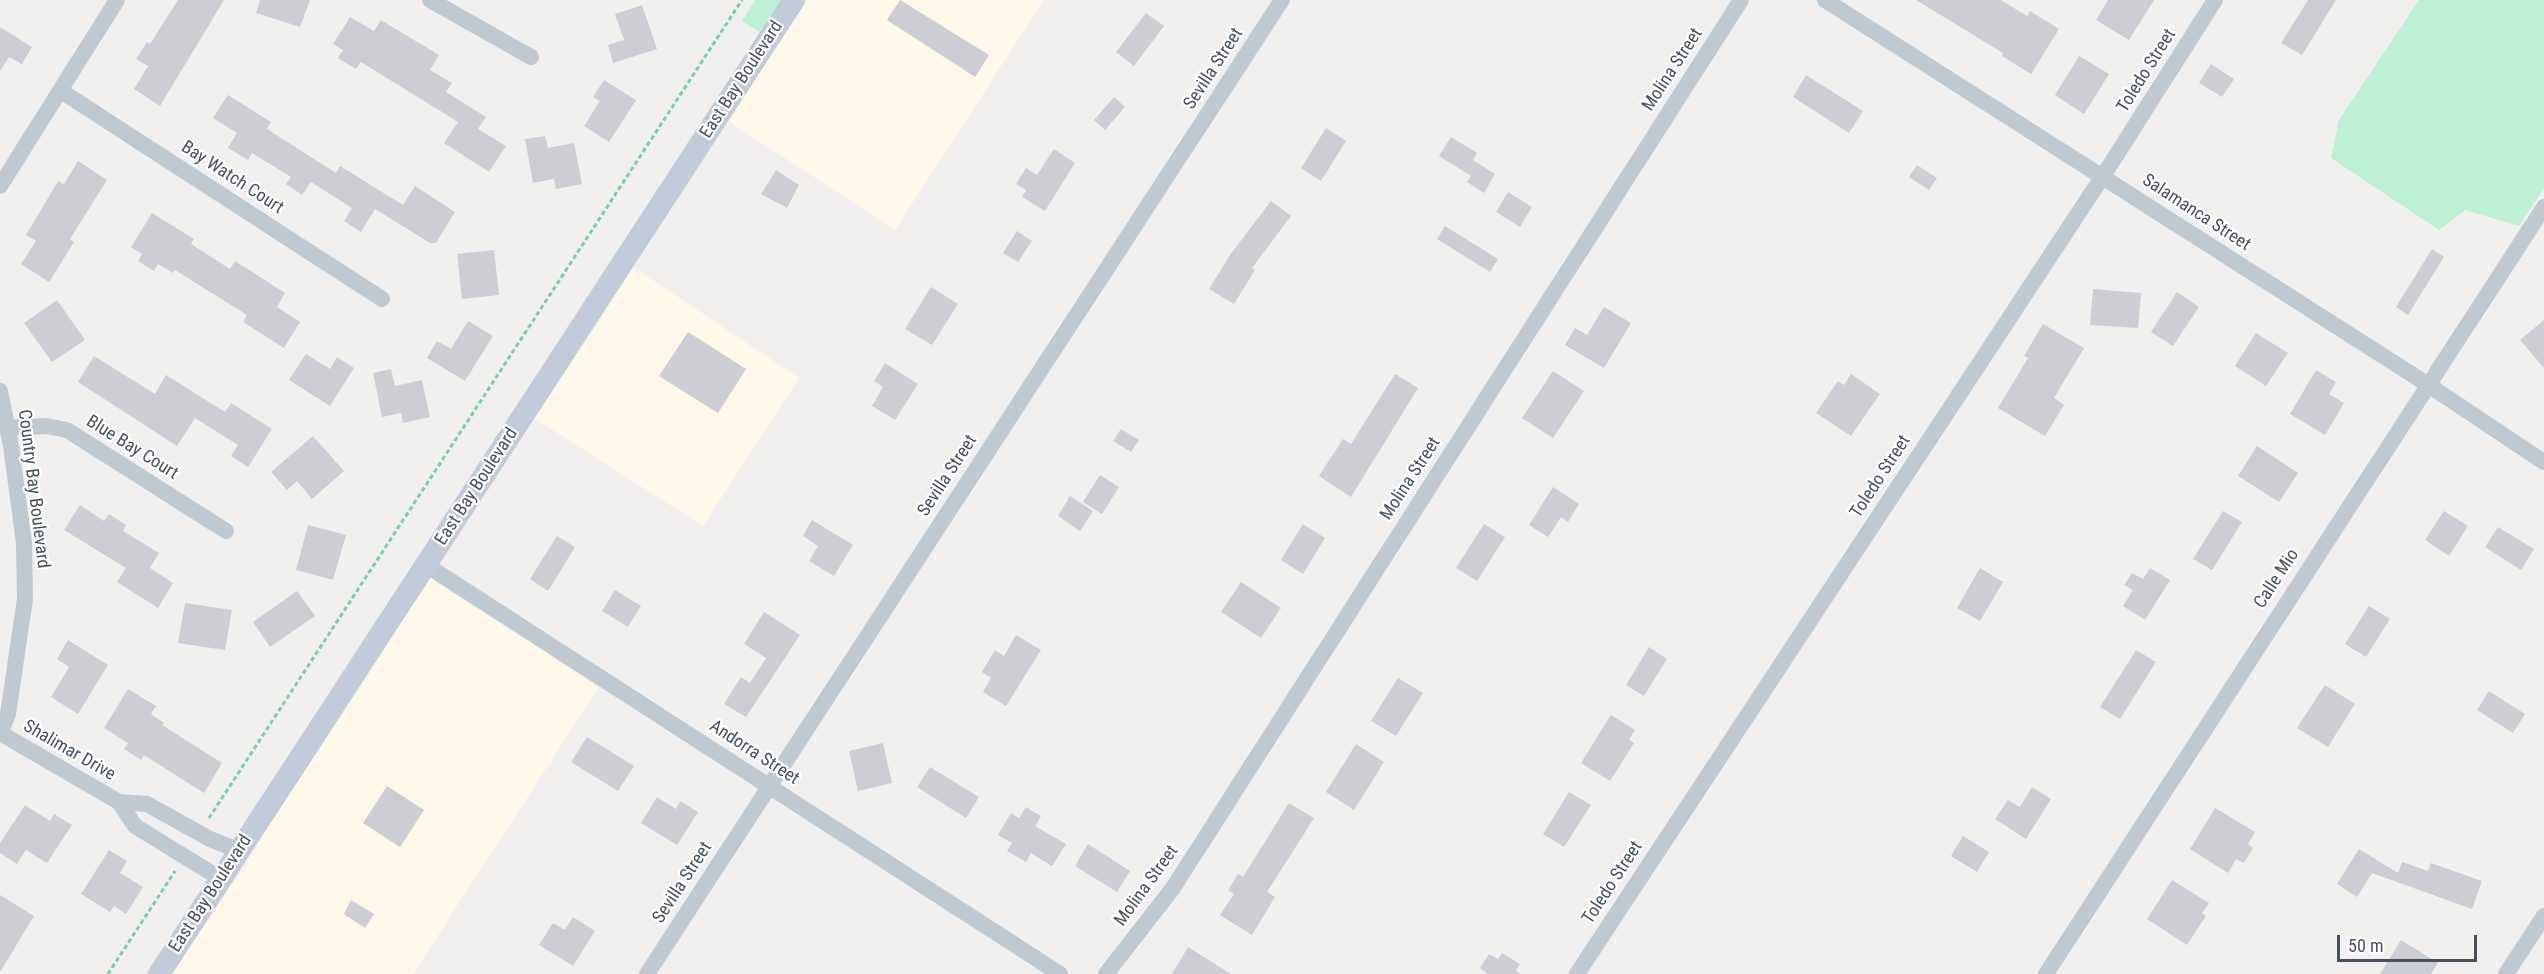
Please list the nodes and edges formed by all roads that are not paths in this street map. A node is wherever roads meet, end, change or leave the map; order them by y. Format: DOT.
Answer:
graph roads {
  1 [pos="117,0"];
  2 [pos="430,0"];
  3 [pos="794,0"];
  4 [pos="1282,0"];
  5 [pos="1741,0"];
  6 [pos="1825,0"];
  7 [pos="2215,0"];
  8 [pos="531,57"];
  9 [pos="61,91"];
  10 [pos="2103,176"];
  11 [pos="0,186"];
  12 [pos="2544,207"];
  13 [pos="382,299"];
  14 [pos="2427,384"];
  15 [pos="0,391"];
  16 [pos="8,428"];
  17 [pos="2544,462"];
  18 [pos="226,531"];
  19 [pos="426,565"];
  20 [pos="0,733"];
  21 [pos="769,786"];
  22 [pos="119,802"];
  23 [pos="240,851"];
  24 [pos="221,879"];
  25 [pos="2544,916"];
  26 [pos="159,974"];
  27 [pos="647,974"];
  28 [pos="1060,974"];
  29 [pos="1106,974"];
  30 [pos="1577,974"];
  31 [pos="2046,974"];
  32 [pos="2506,974"];
  1 -- 9 [label="street"];
  2 -- 8 [label="street"];
  3 -- 19 [label="main road, East Bay Boulevard"];
  4 -- 21 [label="street, Sevilla Street"];
  5 -- 29 [label="street, Molina Street"];
  6 -- 10 [label="street, Salamanca Street"];
  7 -- 10 [label="street, Toledo Street"];
  9 -- 11 [label="street"];
  9 -- 13 [label="street, Bay Watch Court"];
  10 -- 14 [label="street, Salamanca Street"];
  10 -- 30 [label="street, Toledo Street"];
  12 -- 14 [label="street, Calle Mio"];
  14 -- 17 [label="street, Salamanca Street"];
  14 -- 31 [label="street, Calle Mio"];
  15 -- 16 [label="street, Country Bay Boulevard"];
  16 -- 18 [label="street, Blue Bay Court"];
  16 -- 20 [label="street, Country Bay Boulevard"];
  19 -- 21 [label="street, Andorra Street"];
  19 -- 23 [label="main road, East Bay Boulevard"];
  20 -- 22 [label="street, Shalimar Drive"];
  21 -- 27 [label="street, Sevilla Street"];
  21 -- 28 [label="street, Andorra Street"];
  22 -- 23 [label="street, Shalimar Drive"];
  22 -- 24 [label="street, Shalimar Drive"];
  23 -- 24 [label="main road, East Bay Boulevard"];
  24 -- 26 [label="main road, East Bay Boulevard"];
  25 -- 32 [label="street"];
}
